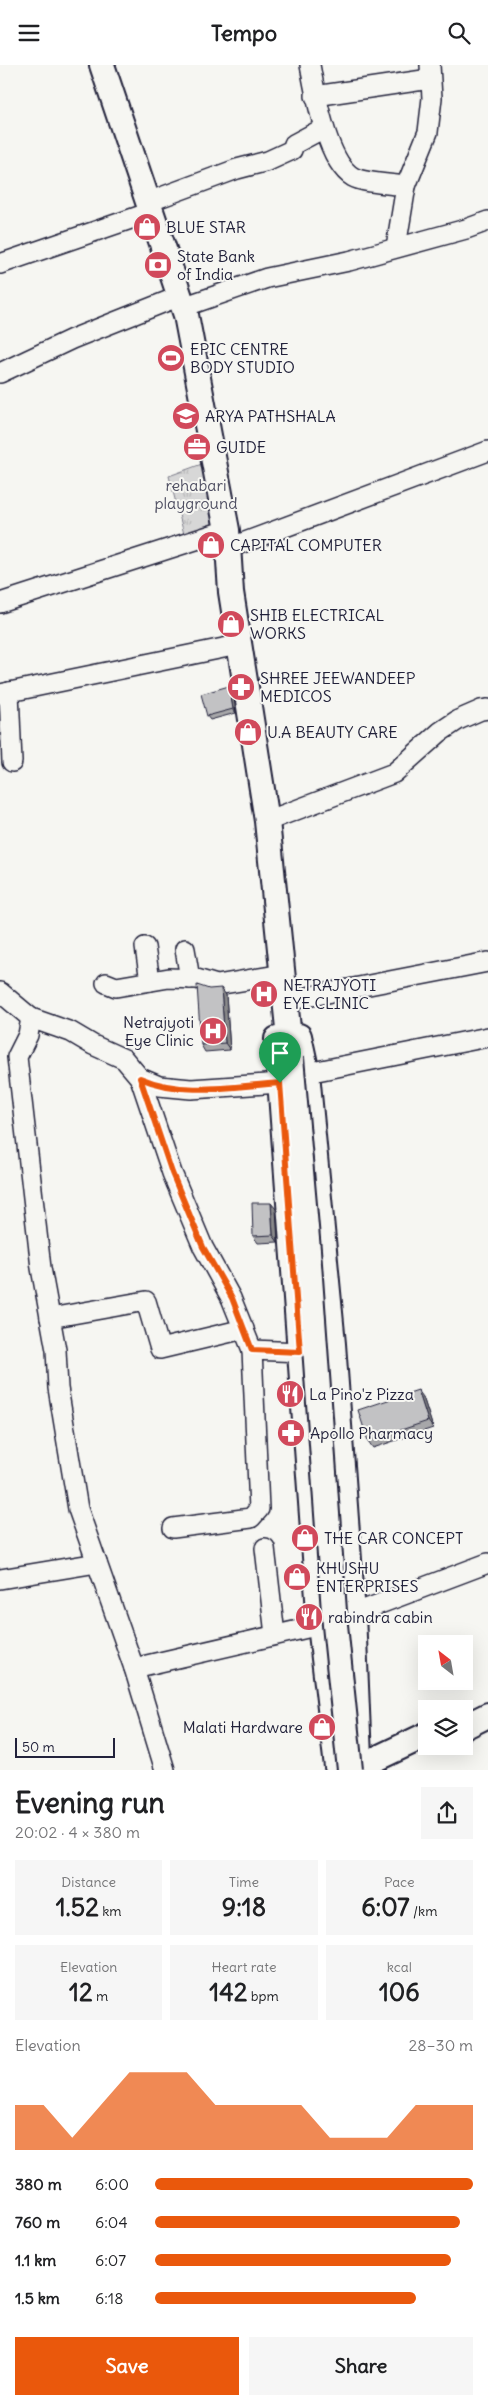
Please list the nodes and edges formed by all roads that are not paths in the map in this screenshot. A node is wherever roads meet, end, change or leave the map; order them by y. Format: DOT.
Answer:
graph roads {
  1 [pos="102,65"];
  2 [pos="310,65"];
  3 [pos="430,72"];
  4 [pos="315,96"];
  5 [pos="324,128"];
  6 [pos="406,186"];
  7 [pos="150,207"];
  8 [pos="488,221"];
  9 [pos="396,247"];
  10 [pos="0,264"];
  11 [pos="182,301"];
  12 [pos="0,373"];
  13 [pos="488,451"];
  14 [pos="228,539"];
  15 [pos="0,603"];
  16 [pos="238,645"];
  17 [pos="4,693"];
  18 [pos="488,709"];
  19 [pos="12,762"];
  20 [pos="268,821"];
  21 [pos="145,947"];
  22 [pos="185,949"];
  23 [pos="488,962"];
  24 [pos="283,974"];
  25 [pos="190,979"];
  26 [pos="150,981"];
  27 [pos="106,983"];
  28 [pos="0,993"];
  29 [pos="287,1011"];
  30 [pos="31,1018"];
  31 [pos="488,1037"];
  32 [pos="299,1066"];
  33 [pos="140,1078"];
  34 [pos="280,1083"];
  35 [pos="50,1318"];
  36 [pos="244,1329"];
  37 [pos="252,1350"];
  38 [pos="300,1352"];
  39 [pos="173,1529"];
  40 [pos="265,1548"];
  41 [pos="97,1563"];
  42 [pos="488,1563"];
  43 [pos="0,1579"];
  44 [pos="353,1614"];
  45 [pos="320,1625"];
  46 [pos="275,1635"];
  47 [pos="134,1668"];
  48 [pos="488,1715"];
  49 [pos="473,1722"];
  50 [pos="418,1739"];
  51 [pos="418,1750"];
  52 [pos="357,1767"];
  53 [pos="165,1770"];
  1 -- 7 [label="main road"];
  2 -- 4 [label="street"];
  3 -- 4 [label="street"];
  3 -- 6 [label="street"];
  4 -- 5 [label="street"];
  5 -- 6 [label="street"];
  5 -- 7 [label="street"];
  6 -- 9 [label="street"];
  7 -- 10 [label="street"];
  7 -- 11 [label="main road"];
  8 -- 9 [label="street"];
  9 -- 11 [label="street"];
  11 -- 12 [label="street"];
  11 -- 14 [label="main road"];
  13 -- 14 [label="street"];
  14 -- 15 [label="street"];
  14 -- 16 [label="main road"];
  16 -- 17 [label="street"];
  16 -- 20 [label="main road"];
  17 -- 19 [label="street"];
  18 -- 20 [label="street"];
  20 -- 24 [label="main road"];
  21 -- 26 [label="street"];
  22 -- 25 [label="street"];
  23 -- 29 [label="street"];
  24 -- 25 [label="street"];
  24 -- 29 [label="main road"];
  25 -- 26 [label="street"];
  26 -- 27 [label="street"];
  28 -- 30 [label="street"];
  29 -- 32 [label="main road"];
  29 -- 34 [label="main road"];
  30 -- 33 [label="street"];
  30 -- 35 [label="street"];
  31 -- 32 [label="street"];
  32 -- 44 [label="main road"];
  32 -- 52 [label="main road, bridge"];
  33 -- 34 [label="street"];
  33 -- 36 [label="street"];
  34 -- 38 [label="main road"];
  35 -- 36 [label="street"];
  35 -- 41 [label="street"];
  36 -- 37 [label="street"];
  37 -- 38 [label="street"];
  37 -- 39 [label="street"];
  38 -- 45 [label="main road"];
  40 -- 46 [label="street"];
  41 -- 43 [label="street"];
  41 -- 47 [label="street"];
  42 -- 44 [label="street"];
  44 -- 52 [label="main road"];
  45 -- 46 [label="street"];
  45 -- 52 [label="main road"];
  46 -- 47 [label="street"];
  47 -- 53 [label="street"];
  48 -- 49 [label="main road"];
  50 -- 52 [label="main road"];
  51 -- 52 [label="main road"];
}
